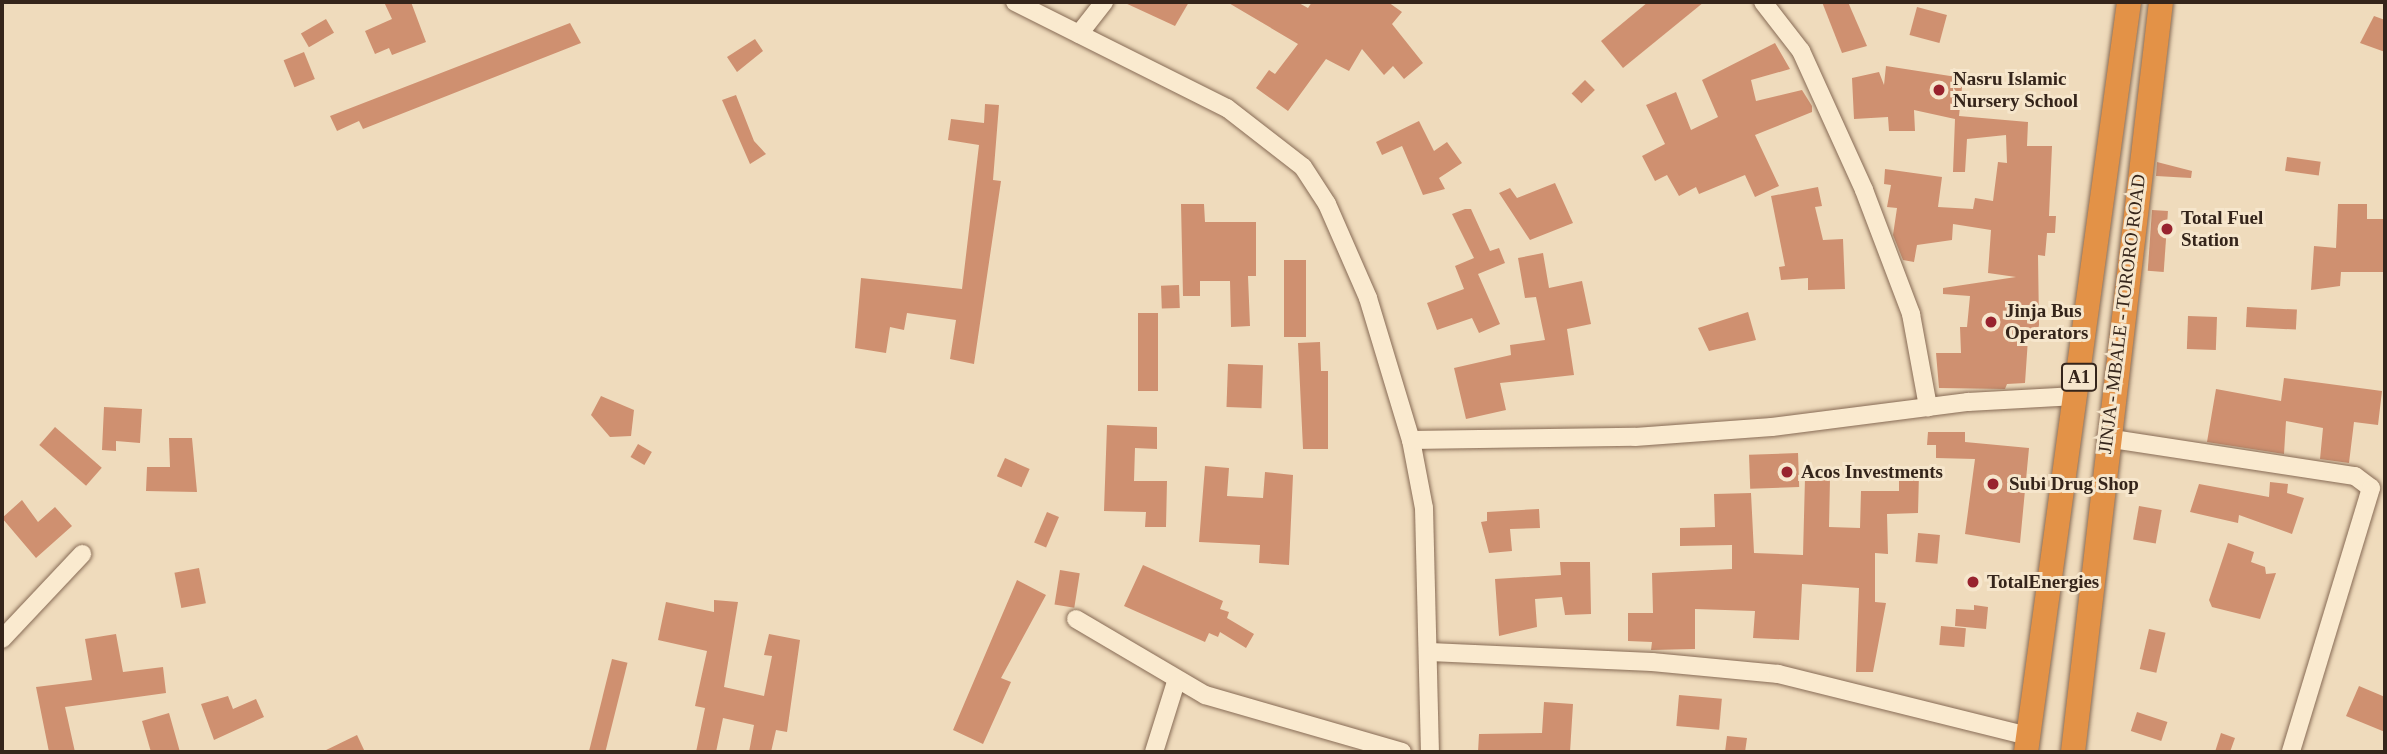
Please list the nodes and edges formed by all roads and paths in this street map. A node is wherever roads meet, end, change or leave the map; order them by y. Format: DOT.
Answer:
graph roads {
  1 [pos="1016,2"];
  2 [pos="1104,2"];
  3 [pos="1763,2"];
  4 [pos="2129,2"];
  5 [pos="2161,2"];
  6 [pos="1079,34"];
  7 [pos="2076,396"];
  8 [pos="1928,407"];
  9 [pos="2106,439"];
  10 [pos="1411,440"];
  11 [pos="82,554"];
  12 [pos="1076,619"];
  13 [pos="2,639"];
  14 [pos="1430,652"];
  15 [pos="1176,682"];
  16 [pos="2027,744"];
  17 [pos="1154,752"];
  18 [pos="1402,752"];
  19 [pos="1430,752"];
  20 [pos="2073,752"];
  21 [pos="2291,752"];
  1 -- 6 [label="street"];
  2 -- 6 [label="street"];
  3 -- 8 [label="street"];
  4 -- 7 [label="highway, JINJA - MBALE - TORORO ROAD / A1"];
  5 -- 9 [label="highway, JINJA - MBALE - TORORO ROAD / A1"];
  6 -- 10 [label="street"];
  7 -- 8 [label="street"];
  7 -- 16 [label="highway, JINJA - MBALE - TORORO ROAD / A1"];
  8 -- 10 [label="street"];
  9 -- 20 [label="highway, JINJA - MBALE - TORORO ROAD / A1"];
  9 -- 21 [label="street"];
  10 -- 14 [label="street"];
  11 -- 13 [label="street"];
  12 -- 15 [label="street"];
  14 -- 16 [label="street"];
  14 -- 19 [label="street"];
  15 -- 17 [label="street"];
  15 -- 18 [label="street"];
}
